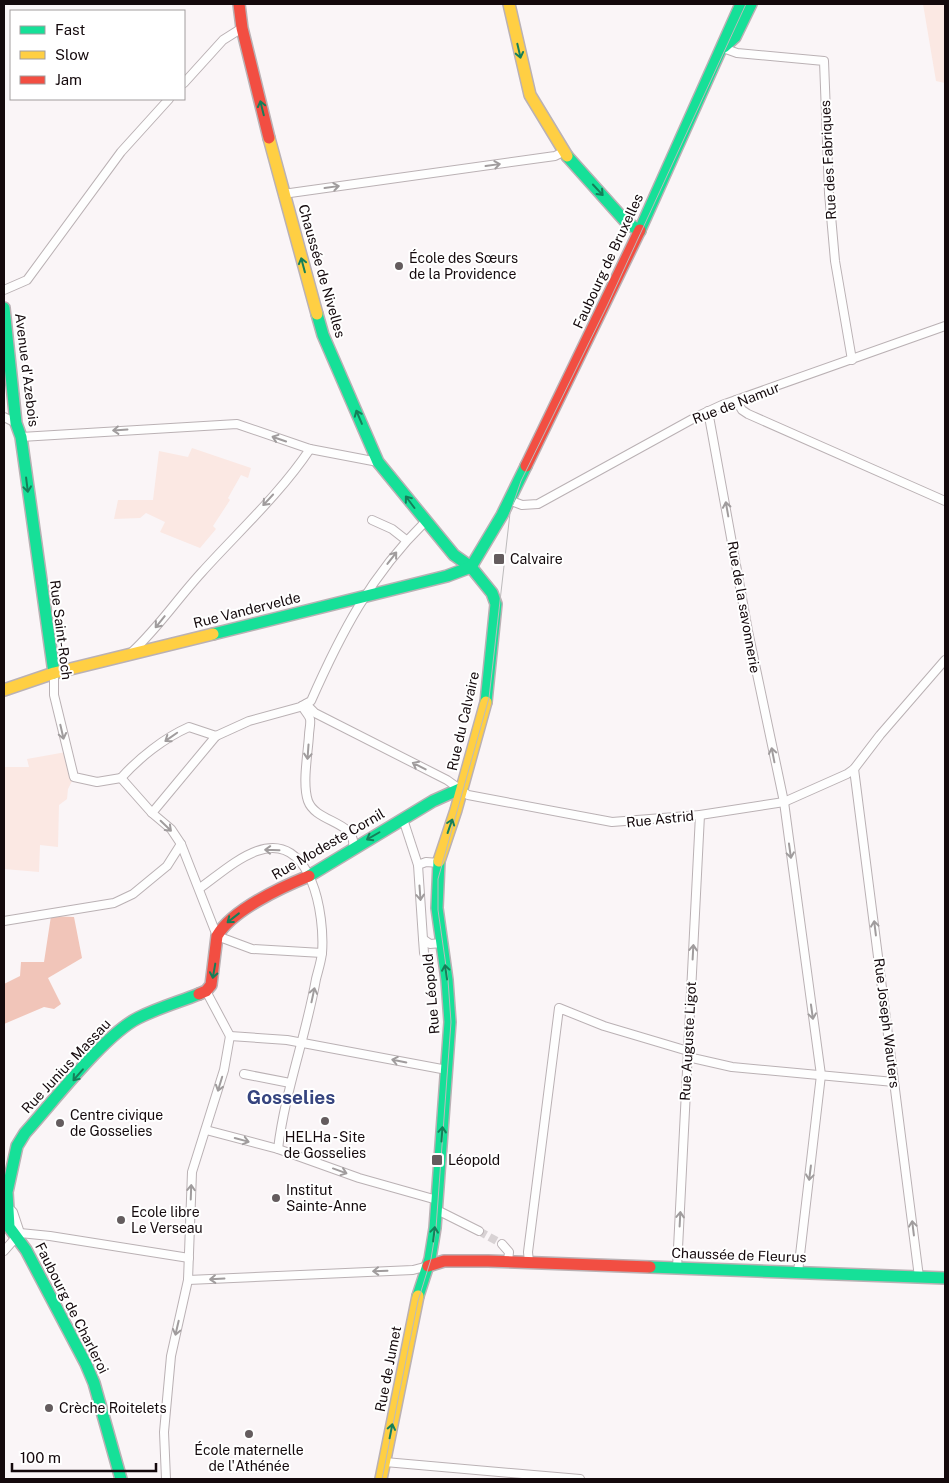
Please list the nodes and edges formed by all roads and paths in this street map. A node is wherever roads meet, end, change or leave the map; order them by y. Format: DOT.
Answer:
graph roads {
  1 [pos="239,4"];
  2 [pos="508,4"];
  3 [pos="741,4"];
  4 [pos="751,4"];
  5 [pos="242,28"];
  6 [pos="723,48"];
  7 [pos="185,82"];
  8 [pos="168,100"];
  9 [pos="563,152"];
  10 [pos="283,194"];
  11 [pos="640,231"];
  12 [pos="4,290"];
  13 [pos="4,308"];
  14 [pos="945,326"];
  15 [pos="852,360"];
  16 [pos="736,400"];
  17 [pos="708,411"];
  18 [pos="4,417"];
  19 [pos="16,423"];
  20 [pos="21,437"];
  21 [pos="310,449"];
  22 [pos="378,462"];
  23 [pos="509,500"];
  24 [pos="945,501"];
  25 [pos="372,520"];
  26 [pos="425,522"];
  27 [pos="406,540"];
  28 [pos="471,566"];
  29 [pos="362,597"];
  30 [pos="495,600"];
  31 [pos="148,637"];
  32 [pos="153,648"];
  33 [pos="130,654"];
  34 [pos="945,660"];
  35 [pos="54,673"];
  36 [pos="4,690"];
  37 [pos="304,705"];
  38 [pos="313,717"];
  39 [pos="216,736"];
  40 [pos="854,769"];
  41 [pos="121,778"];
  42 [pos="462,788"];
  43 [pos="784,802"];
  44 [pos="152,813"];
  45 [pos="700,815"];
  46 [pos="403,819"];
  47 [pos="182,844"];
  48 [pos="353,847"];
  49 [pos="439,863"];
  50 [pos="418,865"];
  51 [pos="310,875"];
  52 [pos="200,888"];
  53 [pos="4,922"];
  54 [pos="217,936"];
  55 [pos="423,939"];
  56 [pos="442,943"];
  57 [pos="322,953"];
  58 [pos="424,953"];
  59 [pos="206,991"];
  60 [pos="230,1036"];
  61 [pos="302,1043"];
  62 [pos="688,1054"];
  63 [pos="447,1070"];
  64 [pos="244,1074"];
  65 [pos="821,1075"];
  66 [pos="894,1082"];
  67 [pos="290,1083"];
  68 [pos="206,1130"];
  69 [pos="278,1149"];
  70 [pos="5,1206"];
  71 [pos="437,1206"];
  72 [pos="478,1231"];
  73 [pos="19,1235"];
  74 [pos="502,1244"];
  75 [pos="4,1251"];
  76 [pos="190,1258"];
  77 [pos="508,1261"];
  78 [pos="530,1262"];
  79 [pos="428,1266"];
  80 [pos="677,1268"];
  81 [pos="798,1272"];
  82 [pos="919,1277"];
  83 [pos="945,1278"];
  84 [pos="188,1280"];
  85 [pos="385,1462"];
  86 [pos="121,1479"];
  87 [pos="166,1479"];
  88 [pos="382,1479"];
  89 [pos="580,1479"];
  1 -- 5 [label="main road, Chaussée de Nivelles"];
  2 -- 9 [label="main road, one-way"];
  3 -- 6 [label="main road, Faubourg de Bruxelles"];
  4 -- 6 [label="main road, Faubourg de Bruxelles"];
  5 -- 7 [label="street"];
  10 -- 5 [label="main road, Chaussée de Nivelles, one-way"];
  6 -- 11 [label="main road, Faubourg de Bruxelles"];
  6 -- 15 [label="street, Rue des Fabriques"];
  8 -- 12 [label="street"];
  10 -- 9 [label="street, one-way"];
  9 -- 11 [label="main road, one-way"];
  22 -- 10 [label="main road, Chaussée de Nivelles, one-way"];
  11 -- 23 [label="main road, Faubourg de Bruxelles"];
  13 -- 19 [label="main road, Avenue d'Azebois"];
  14 -- 15 [label="street, Rue de Namur"];
  15 -- 16 [label="street, Rue de Namur"];
  16 -- 17 [label="street, Rue de Namur"];
  16 -- 24 [label="street"];
  17 -- 23 [label="street, Rue de Namur"];
  43 -- 17 [label="street, Rue de la savonnerie, one-way"];
  18 -- 19 [label="street"];
  19 -- 20 [label="main road, Avenue d'Azebois"];
  21 -- 20 [label="street, one-way"];
  20 -- 35 [label="main road, Rue Saint-Roch, one-way"];
  21 -- 22 [label="street"];
  21 -- 31 [label="street, one-way"];
  26 -- 22 [label="main road, Chaussée de Nivelles, one-way"];
  23 -- 28 [label="main road, Faubourg de Bruxelles"];
  25 -- 27 [label="street"];
  26 -- 27 [label="street"];
  26 -- 28 [label="main road, Chaussée de Nivelles"];
  29 -- 27 [label="street, one-way"];
  28 -- 29 [label="main road, Rue Vandervelde"];
  28 -- 30 [label="main road, Chaussée de Nivelles"];
  29 -- 32 [label="main road, Rue Vandervelde"];
  29 -- 37 [label="street"];
  30 -- 42 [label="main road, Rue du Calvaire"];
  31 -- 32 [label="street"];
  31 -- 33 [label="street"];
  32 -- 33 [label="main road, Rue Vandervelde"];
  33 -- 35 [label="main road, Rue Vandervelde"];
  34 -- 40 [label="street"];
  35 -- 36 [label="main road, Rue Vandervelde"];
  35 -- 41 [label="street, Rue Saint-Roch, one-way"];
  37 -- 38 [label="street"];
  37 -- 39 [label="street"];
  42 -- 38 [label="street, Rue Astrid, one-way"];
  38 -- 48 [label="street, one-way"];
  39 -- 41 [label="street, one-way"];
  39 -- 44 [label="street"];
  40 -- 43 [label="street, Rue Astrid"];
  66 -- 40 [label="street, Rue Joseph Wauters, one-way"];
  41 -- 44 [label="street"];
  42 -- 45 [label="street, Rue Astrid"];
  42 -- 46 [label="main road, Rue Modeste Cornil"];
  49 -- 42 [label="main road, Rue Léopold, one-way"];
  43 -- 45 [label="street, Rue Astrid"];
  43 -- 65 [label="street, Rue de la savonnerie, one-way"];
  44 -- 47 [label="street, one-way"];
  62 -- 45 [label="street, Rue Auguste Ligot, one-way"];
  46 -- 48 [label="main road, Rue Modeste Cornil, one-way"];
  46 -- 50 [label="street"];
  47 -- 52 [label="street"];
  47 -- 53 [label="street"];
  48 -- 51 [label="main road, Rue Modeste Cornil"];
  49 -- 50 [label="street"];
  49 -- 56 [label="main road, Rue Léopold"];
  50 -- 55 [label="street, one-way"];
  51 -- 52 [label="street, one-way"];
  51 -- 54 [label="main road, Rue Modeste Cornil, one-way"];
  51 -- 57 [label="street"];
  52 -- 54 [label="street"];
  54 -- 57 [label="street"];
  54 -- 59 [label="main road, one-way"];
  55 -- 56 [label="street"];
  55 -- 58 [label="street"];
  63 -- 56 [label="main road, Rue Léopold, one-way"];
  61 -- 57 [label="street, one-way"];
  59 -- 60 [label="street"];
  59 -- 70 [label="main road, Rue Junius Massau, one-way"];
  60 -- 61 [label="street"];
  60 -- 68 [label="street, one-way"];
  63 -- 61 [label="street, one-way"];
  61 -- 67 [label="street"];
  62 -- 65 [label="street"];
  62 -- 78 [label="street"];
  80 -- 62 [label="street, Rue Auguste Ligot, one-way"];
  71 -- 63 [label="main road, Rue Léopold, one-way"];
  64 -- 67 [label="street"];
  65 -- 66 [label="street"];
  65 -- 81 [label="street, Rue de la savonnerie, one-way"];
  82 -- 66 [label="street, Rue Joseph Wauters, one-way"];
  67 -- 69 [label="street"];
  68 -- 69 [label="street, one-way"];
  76 -- 68 [label="street, one-way"];
  69 -- 71 [label="street, one-way"];
  70 -- 73 [label="main road, Rue Junius Massau"];
  71 -- 72 [label="street"];
  79 -- 71 [label="main road, Rue de Jumet, one-way"];
  73 -- 75 [label="street"];
  73 -- 76 [label="street"];
  73 -- 86 [label="main road, Faubourg de Charleroi"];
  74 -- 77 [label="street"];
  76 -- 84 [label="street"];
  77 -- 78 [label="main road, Chaussée de Fleurus"];
  77 -- 79 [label="main road, Chaussée de Fleurus"];
  78 -- 80 [label="main road, Chaussée de Fleurus"];
  79 -- 84 [label="street, one-way"];
  85 -- 79 [label="main road, Rue de Jumet, one-way"];
  80 -- 81 [label="main road, Chaussée de Fleurus"];
  81 -- 82 [label="main road, Chaussée de Fleurus"];
  82 -- 83 [label="main road, Chaussée de Fleurus"];
  84 -- 87 [label="street, one-way"];
  85 -- 88 [label="main road, Rue de Jumet"];
  85 -- 89 [label="street"];
}
